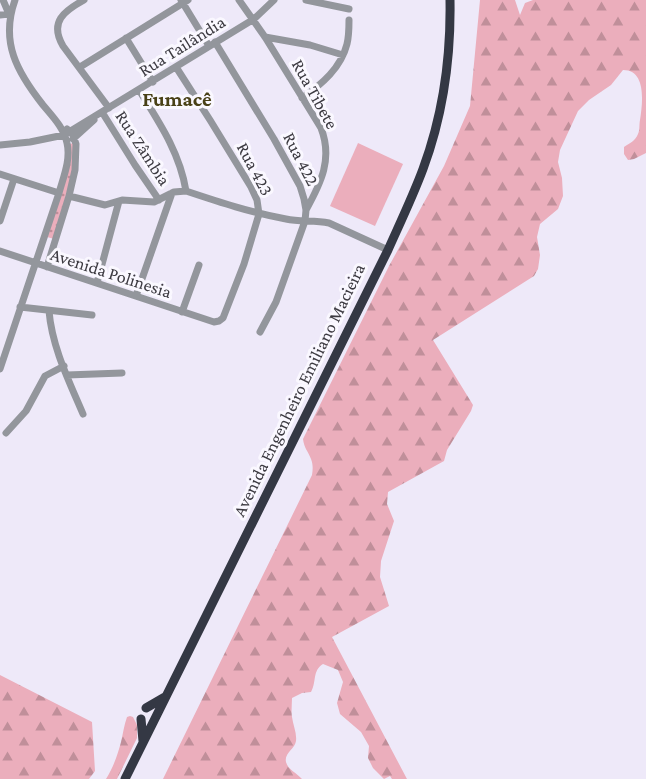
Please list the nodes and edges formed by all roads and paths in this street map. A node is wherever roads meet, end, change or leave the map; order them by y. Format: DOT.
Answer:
graph roads {
  1 [pos="3,0"];
  2 [pos="15,0"];
  3 [pos="84,0"];
  4 [pos="239,0"];
  5 [pos="274,0"];
  6 [pos="306,0"];
  7 [pos="450,0"];
  8 [pos="184,1"];
  9 [pos="349,9"];
  10 [pos="9,14"];
  11 [pos="0,15"];
  12 [pos="254,19"];
  13 [pos="349,20"];
  14 [pos="265,37"];
  15 [pos="126,38"];
  16 [pos="212,44"];
  17 [pos="343,55"];
  18 [pos="80,67"];
  19 [pos="176,67"];
  20 [pos="153,82"];
  21 [pos="139,90"];
  22 [pos="302,98"];
  23 [pos="109,108"];
  24 [pos="102,112"];
  25 [pos="69,137"];
  26 [pos="0,145"];
  27 [pos="0,174"];
  28 [pos="14,179"];
  29 [pos="186,191"];
  30 [pos="59,193"];
  31 [pos="172,193"];
  32 [pos="69,196"];
  33 [pos="159,200"];
  34 [pos="119,201"];
  35 [pos="306,210"];
  36 [pos="259,214"];
  37 [pos="0,221"];
  38 [pos="305,221"];
  39 [pos="41,248"];
  40 [pos="388,250"];
  41 [pos="0,251"];
  42 [pos="52,252"];
  43 [pos="36,264"];
  44 [pos="199,265"];
  45 [pos="47,267"];
  46 [pos="97,283"];
  47 [pos="136,296"];
  48 [pos="20,307"];
  49 [pos="49,311"];
  50 [pos="182,312"];
  51 [pos="92,315"];
  52 [pos="214,322"];
  53 [pos="261,332"];
  54 [pos="63,366"];
  55 [pos="0,369"];
  56 [pos="122,373"];
  57 [pos="67,375"];
  58 [pos="82,414"];
  59 [pos="6,433"];
  60 [pos="167,695"];
  61 [pos="146,708"];
  62 [pos="141,719"];
  63 [pos="143,743"];
  64 [pos="125,779"];
  1 -- 10 [label="street"];
  2 -- 10 [label="street"];
  3 -- 18 [label="street"];
  4 -- 12 [label="street, Rua Tibete"];
  5 -- 12 [label="street, Rua Tailândia"];
  6 -- 9 [label="street"];
  7 -- 40 [label="highway, Avenida Engenheiro Emiliano Macieira"];
  8 -- 15 [label="street"];
  8 -- 16 [label="street, Rua 422"];
  10 -- 11 [label="street"];
  10 -- 25 [label="street"];
  12 -- 14 [label="street, Rua Tibete"];
  12 -- 16 [label="street, Rua Tailândia"];
  13 -- 17 [label="street"];
  14 -- 17 [label="street"];
  14 -- 22 [label="street, Rua Tibete"];
  15 -- 18 [label="street"];
  15 -- 20 [label="street"];
  16 -- 19 [label="street, Rua Tailândia"];
  16 -- 35 [label="street, Rua 422"];
  17 -- 22 [label="street"];
  18 -- 23 [label="street"];
  19 -- 20 [label="street, Rua Tailândia"];
  19 -- 36 [label="street, Rua 423"];
  20 -- 21 [label="street, Rua Tailândia"];
  21 -- 23 [label="street, Rua Tailândia"];
  21 -- 29 [label="street"];
  22 -- 35 [label="street, Rua Tibete"];
  23 -- 24 [label="street, Rua Tailândia"];
  24 -- 25 [label="street, Rua Tailândia"];
  24 -- 33 [label="street, Rua Zâmbia"];
  25 -- 26 [label="street"];
  25 -- 30 [label="street"];
  25 -- 32 [label="street"];
  27 -- 28 [label="street"];
  28 -- 30 [label="street"];
  28 -- 37 [label="street"];
  29 -- 31 [label="street, Rua Zâmbia"];
  29 -- 36 [label="street, Rua Zâmbia"];
  30 -- 39 [label="street"];
  31 -- 33 [label="street, Rua Zâmbia"];
  31 -- 47 [label="street"];
  32 -- 34 [label="street, Rua Zâmbia"];
  32 -- 42 [label="street"];
  33 -- 34 [label="street, Rua Zâmbia"];
  34 -- 46 [label="street"];
  35 -- 38 [label="street, Rua 422"];
  36 -- 38 [label="street, Rua Zâmbia"];
  36 -- 52 [label="street, Rua 423"];
  38 -- 40 [label="street, Rua Zâmbia"];
  38 -- 53 [label="street, Rua 422"];
  39 -- 42 [label="street"];
  39 -- 43 [label="street"];
  40 -- 60 [label="highway, Avenida Engenheiro Emiliano Macieira"];
  41 -- 43 [label="street, Avenida Polinesia"];
  42 -- 45 [label="street"];
  43 -- 45 [label="street, Avenida Polinesia"];
  43 -- 48 [label="street"];
  44 -- 50 [label="street"];
  45 -- 46 [label="street, Avenida Polinesia"];
  46 -- 47 [label="street, Avenida Polinesia"];
  47 -- 50 [label="street, Avenida Polinesia"];
  48 -- 49 [label="street"];
  48 -- 55 [label="street"];
  49 -- 51 [label="street"];
  49 -- 54 [label="street"];
  50 -- 52 [label="street, Avenida Polinesia"];
  54 -- 57 [label="street"];
  54 -- 59 [label="street"];
  56 -- 57 [label="street"];
  57 -- 58 [label="street"];
  60 -- 61 [label="highway"];
  60 -- 63 [label="highway, Avenida Engenheiro Emiliano Macieira"];
  62 -- 63 [label="highway"];
  63 -- 64 [label="highway, Avenida Engenheiro Emiliano Macieira"];
}
